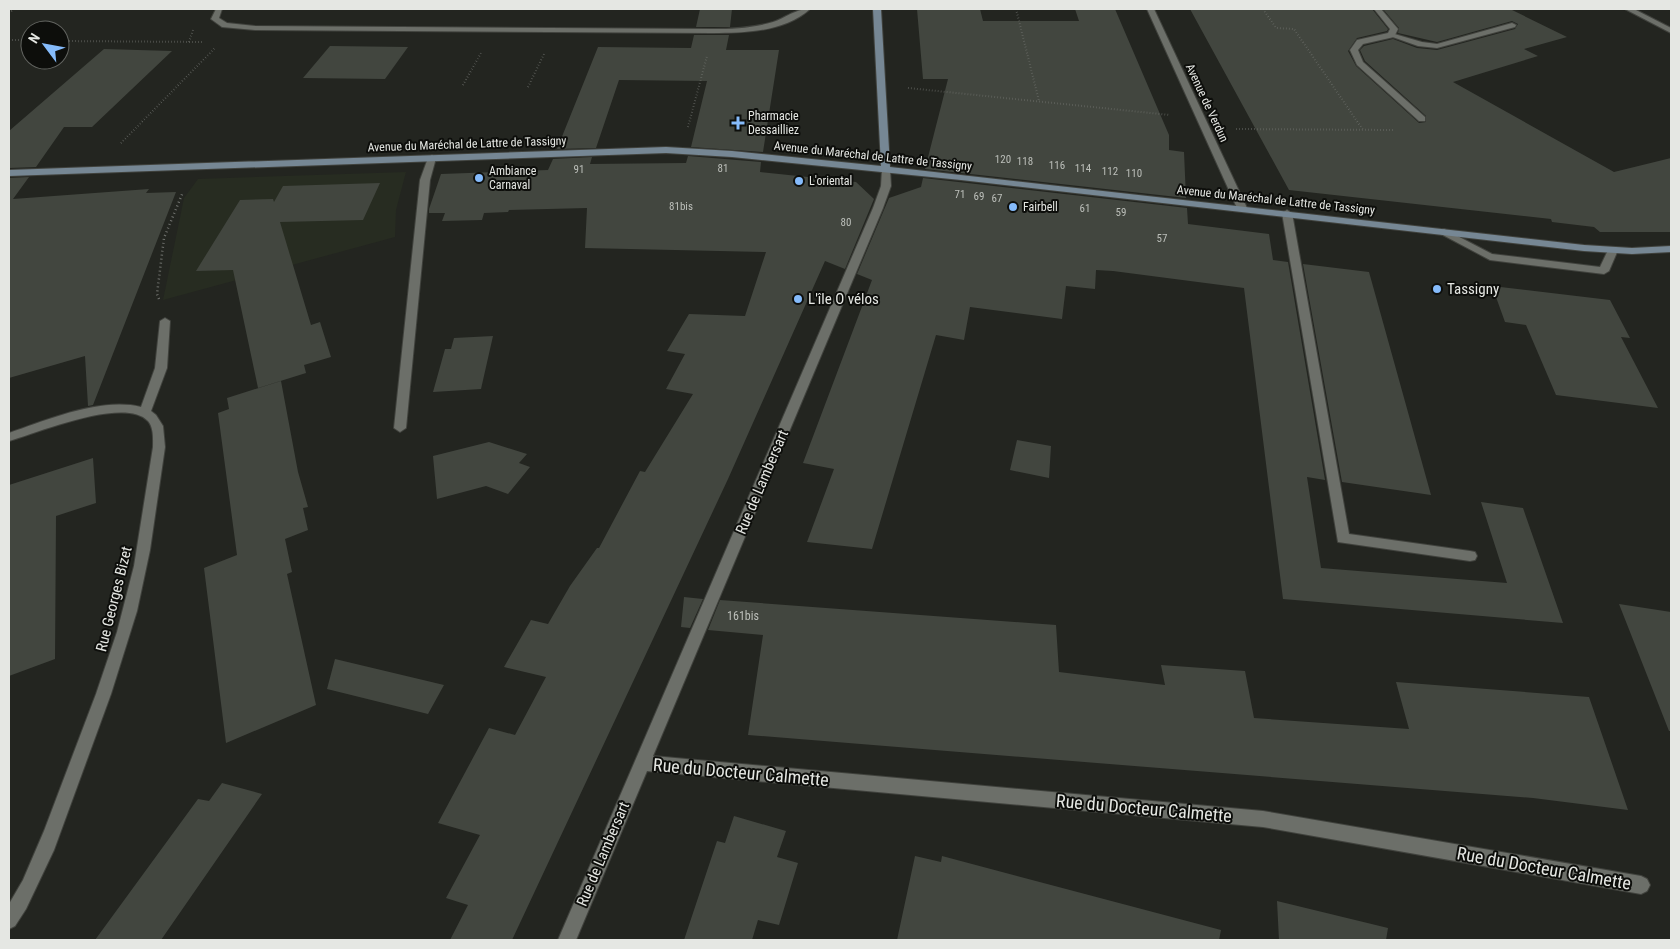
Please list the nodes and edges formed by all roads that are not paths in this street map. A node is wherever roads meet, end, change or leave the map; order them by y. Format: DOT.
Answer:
graph roads {
  1 [pos="219,9"];
  2 [pos="806,9"];
  3 [pos="877,9"];
  4 [pos="1150,9"];
  5 [pos="1377,9"];
  6 [pos="1629,9"];
  7 [pos="1512,25"];
  8 [pos="1671,31"];
  9 [pos="1391,35"];
  10 [pos="1422,119"];
  11 [pos="432,158"];
  12 [pos="886,170"];
  13 [pos="9,173"];
  14 [pos="1242,208"];
  15 [pos="1286,213"];
  16 [pos="1444,232"];
  17 [pos="1671,249"];
  18 [pos="1613,250"];
  19 [pos="165,321"];
  20 [pos="145,412"];
  21 [pos="400,428"];
  22 [pos="9,437"];
  23 [pos="1470,556"];
  24 [pos="642,763"];
  25 [pos="1642,885"];
  26 [pos="9,920"];
  27 [pos="567,940"];
  1 -- 2 [label="street"];
  3 -- 12 [label="main road, Rue de Lambersart"];
  4 -- 14 [label="street, Avenue de Verdun"];
  5 -- 9 [label="street"];
  6 -- 8 [label="street"];
  7 -- 9 [label="street"];
  9 -- 10 [label="street"];
  11 -- 12 [label="main road, Avenue du Maréchal de Lattre de Tassigny"];
  11 -- 13 [label="main road, Avenue du Maréchal de Lattre de Tassigny"];
  11 -- 21 [label="street"];
  12 -- 14 [label="main road, Avenue du Maréchal de Lattre de Tassigny"];
  12 -- 24 [label="street, Rue de Lambersart"];
  14 -- 15 [label="main road, Avenue du Maréchal de Lattre de Tassigny"];
  15 -- 16 [label="main road, Avenue du Maréchal de Lattre de Tassigny"];
  15 -- 23 [label="street"];
  16 -- 18 [label="main road, Avenue du Maréchal de Lattre de Tassigny"];
  16 -- 18 [label="street"];
  17 -- 18 [label="main road, Avenue du Maréchal de Lattre de Tassigny"];
  19 -- 20 [label="street"];
  20 -- 22 [label="street"];
  20 -- 26 [label="street, Rue Georges Bizet"];
  24 -- 25 [label="street, Rue du Docteur Calmette"];
  24 -- 27 [label="street, Rue de Lambersart"];
}
